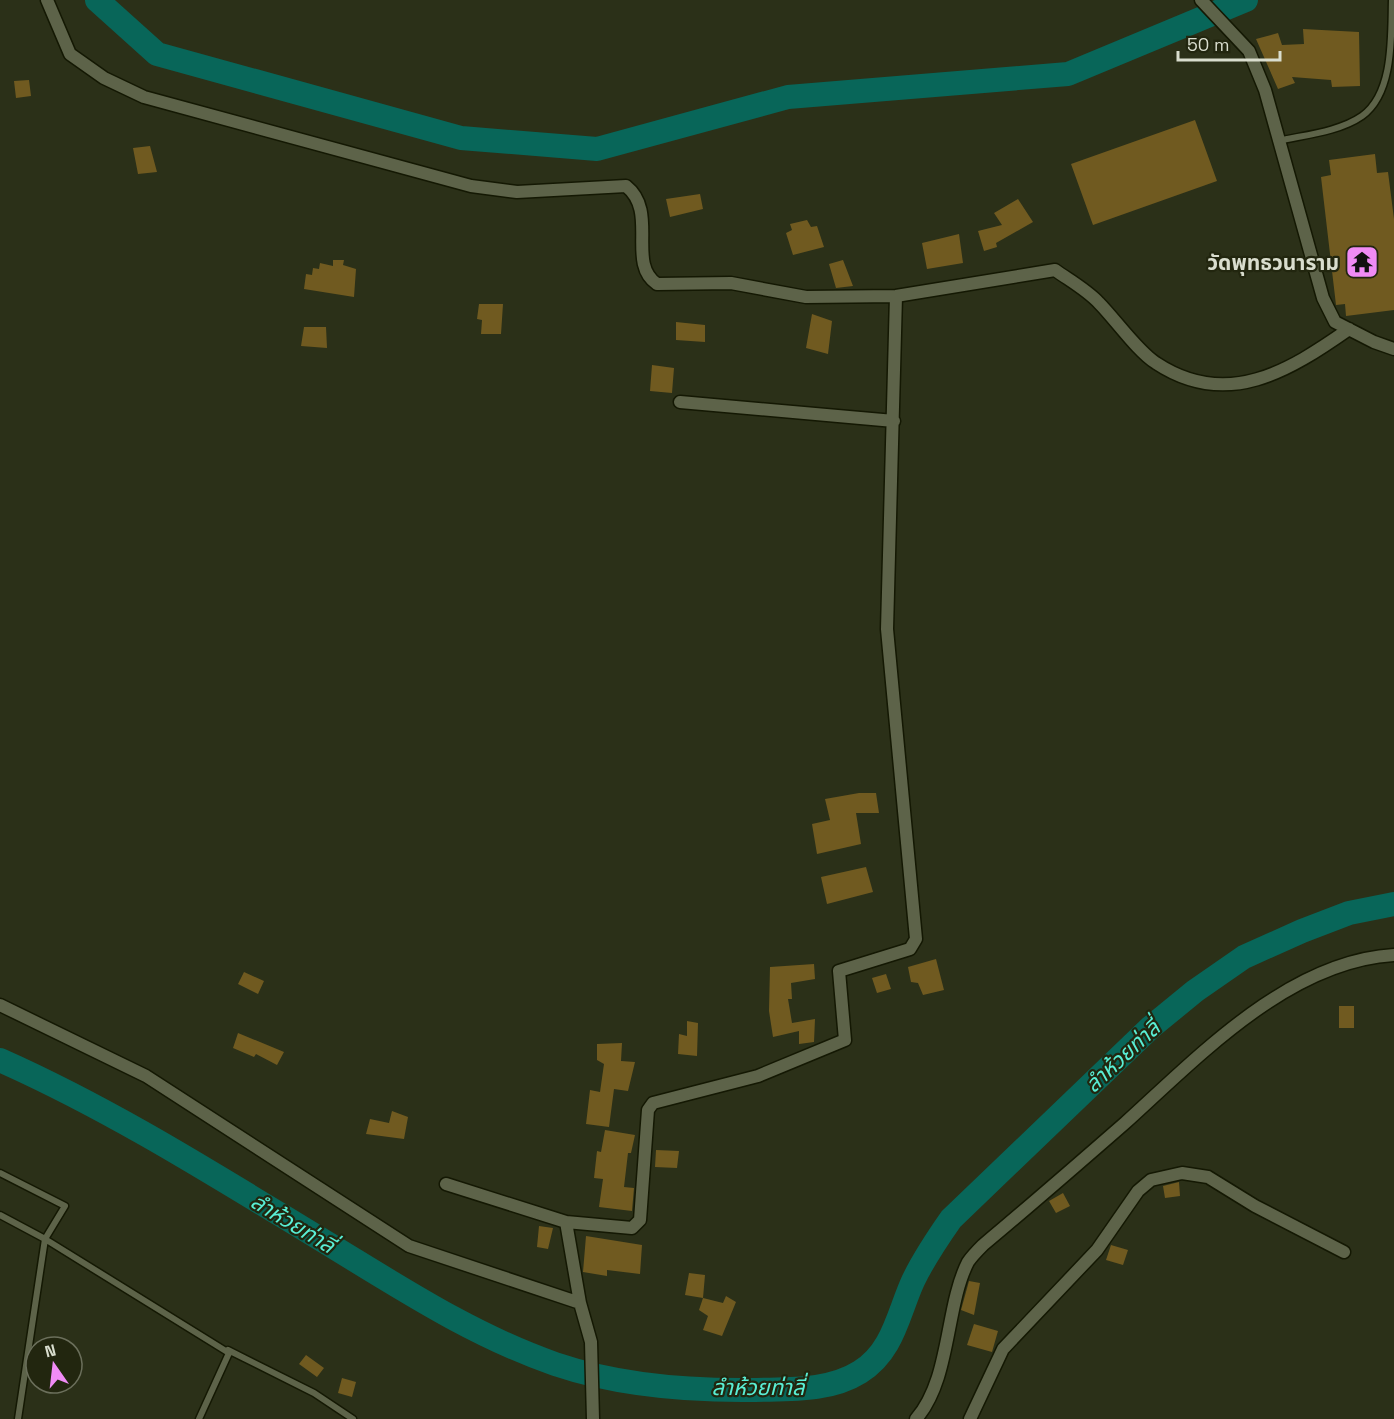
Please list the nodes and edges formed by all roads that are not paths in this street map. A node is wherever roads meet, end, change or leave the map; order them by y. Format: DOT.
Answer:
graph roads {
  1 [pos="47,0"];
  2 [pos="1201,0"];
  3 [pos="1392,0"];
  4 [pos="1278,141"];
  5 [pos="896,296"];
  6 [pos="1349,329"];
  7 [pos="1394,349"];
  8 [pos="680,402"];
  9 [pos="894,421"];
  10 [pos="1394,955"];
  11 [pos="0,1005"];
  12 [pos="0,1173"];
  13 [pos="446,1184"];
  14 [pos="0,1215"];
  15 [pos="566,1222"];
  16 [pos="45,1239"];
  17 [pos="1344,1252"];
  18 [pos="580,1303"];
  19 [pos="217,1345"];
  20 [pos="18,1419"];
  21 [pos="199,1419"];
  22 [pos="353,1419"];
  23 [pos="593,1419"];
  24 [pos="916,1419"];
  25 [pos="970,1419"];
  1 -- 5 [label="street"];
  2 -- 4 [label="street"];
  3 -- 4 [label="lane"];
  4 -- 6 [label="street"];
  5 -- 6 [label="street"];
  5 -- 9 [label="street"];
  6 -- 7 [label="street"];
  8 -- 9 [label="street"];
  9 -- 15 [label="street"];
  10 -- 24 [label="street"];
  11 -- 18 [label="street"];
  12 -- 16 [label="lane"];
  13 -- 15 [label="street"];
  14 -- 16 [label="lane"];
  15 -- 18 [label="street"];
  16 -- 19 [label="lane"];
  16 -- 20 [label="lane"];
  17 -- 25 [label="street"];
  18 -- 23 [label="street"];
  19 -- 21 [label="lane"];
  19 -- 22 [label="lane"];
}
